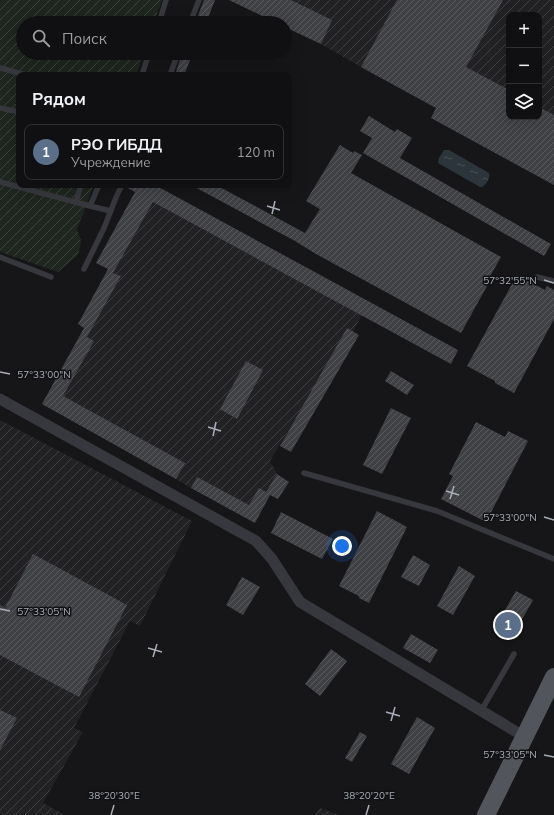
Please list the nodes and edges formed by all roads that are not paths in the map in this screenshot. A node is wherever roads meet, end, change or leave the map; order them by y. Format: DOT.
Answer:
graph roads {
  1 [pos="166,0"];
  2 [pos="199,0"];
  3 [pos="161,16"];
  4 [pos="193,16"];
  5 [pos="147,60"];
  6 [pos="175,60"];
  7 [pos="0,68"];
  8 [pos="16,72"];
  9 [pos="143,72"];
  10 [pos="171,72"];
  11 [pos="0,108"];
  12 [pos="16,111"];
  13 [pos="0,182"];
  14 [pos="16,186"];
  15 [pos="23,188"];
  16 [pos="79,188"];
  17 [pos="98,188"];
  18 [pos="121,188"];
  19 [pos="76,202"];
  20 [pos="90,206"];
  21 [pos="111,211"];
  22 [pos="0,257"];
  23 [pos="84,269"];
  24 [pos="51,277"];
  25 [pos="537,277"];
  26 [pos="554,281"];
  27 [pos="0,399"];
  28 [pos="304,473"];
  29 [pos="554,559"];
  30 [pos="514,654"];
  31 [pos="554,677"];
  32 [pos="481,711"];
  33 [pos="525,737"];
  34 [pos="486,815"];
  1 -- 3 [label="lane"];
  2 -- 4 [label="lane"];
  5 -- 9 [label="lane"];
  6 -- 10 [label="lane"];
  7 -- 8 [label="lane"];
  11 -- 12 [label="lane"];
  13 -- 14 [label="lane"];
  15 -- 19 [label="lane"];
  16 -- 19 [label="lane"];
  17 -- 20 [label="lane"];
  18 -- 21 [label="lane"];
  19 -- 20 [label="lane"];
  20 -- 21 [label="lane"];
  21 -- 23 [label="lane"];
  22 -- 24 [label="lane"];
  25 -- 26 [label="lane"];
  27 -- 32 [label="street"];
  28 -- 29 [label="lane"];
  30 -- 32 [label="lane"];
  31 -- 33 [label="main road"];
  32 -- 33 [label="street"];
  33 -- 34 [label="main road"];
}
